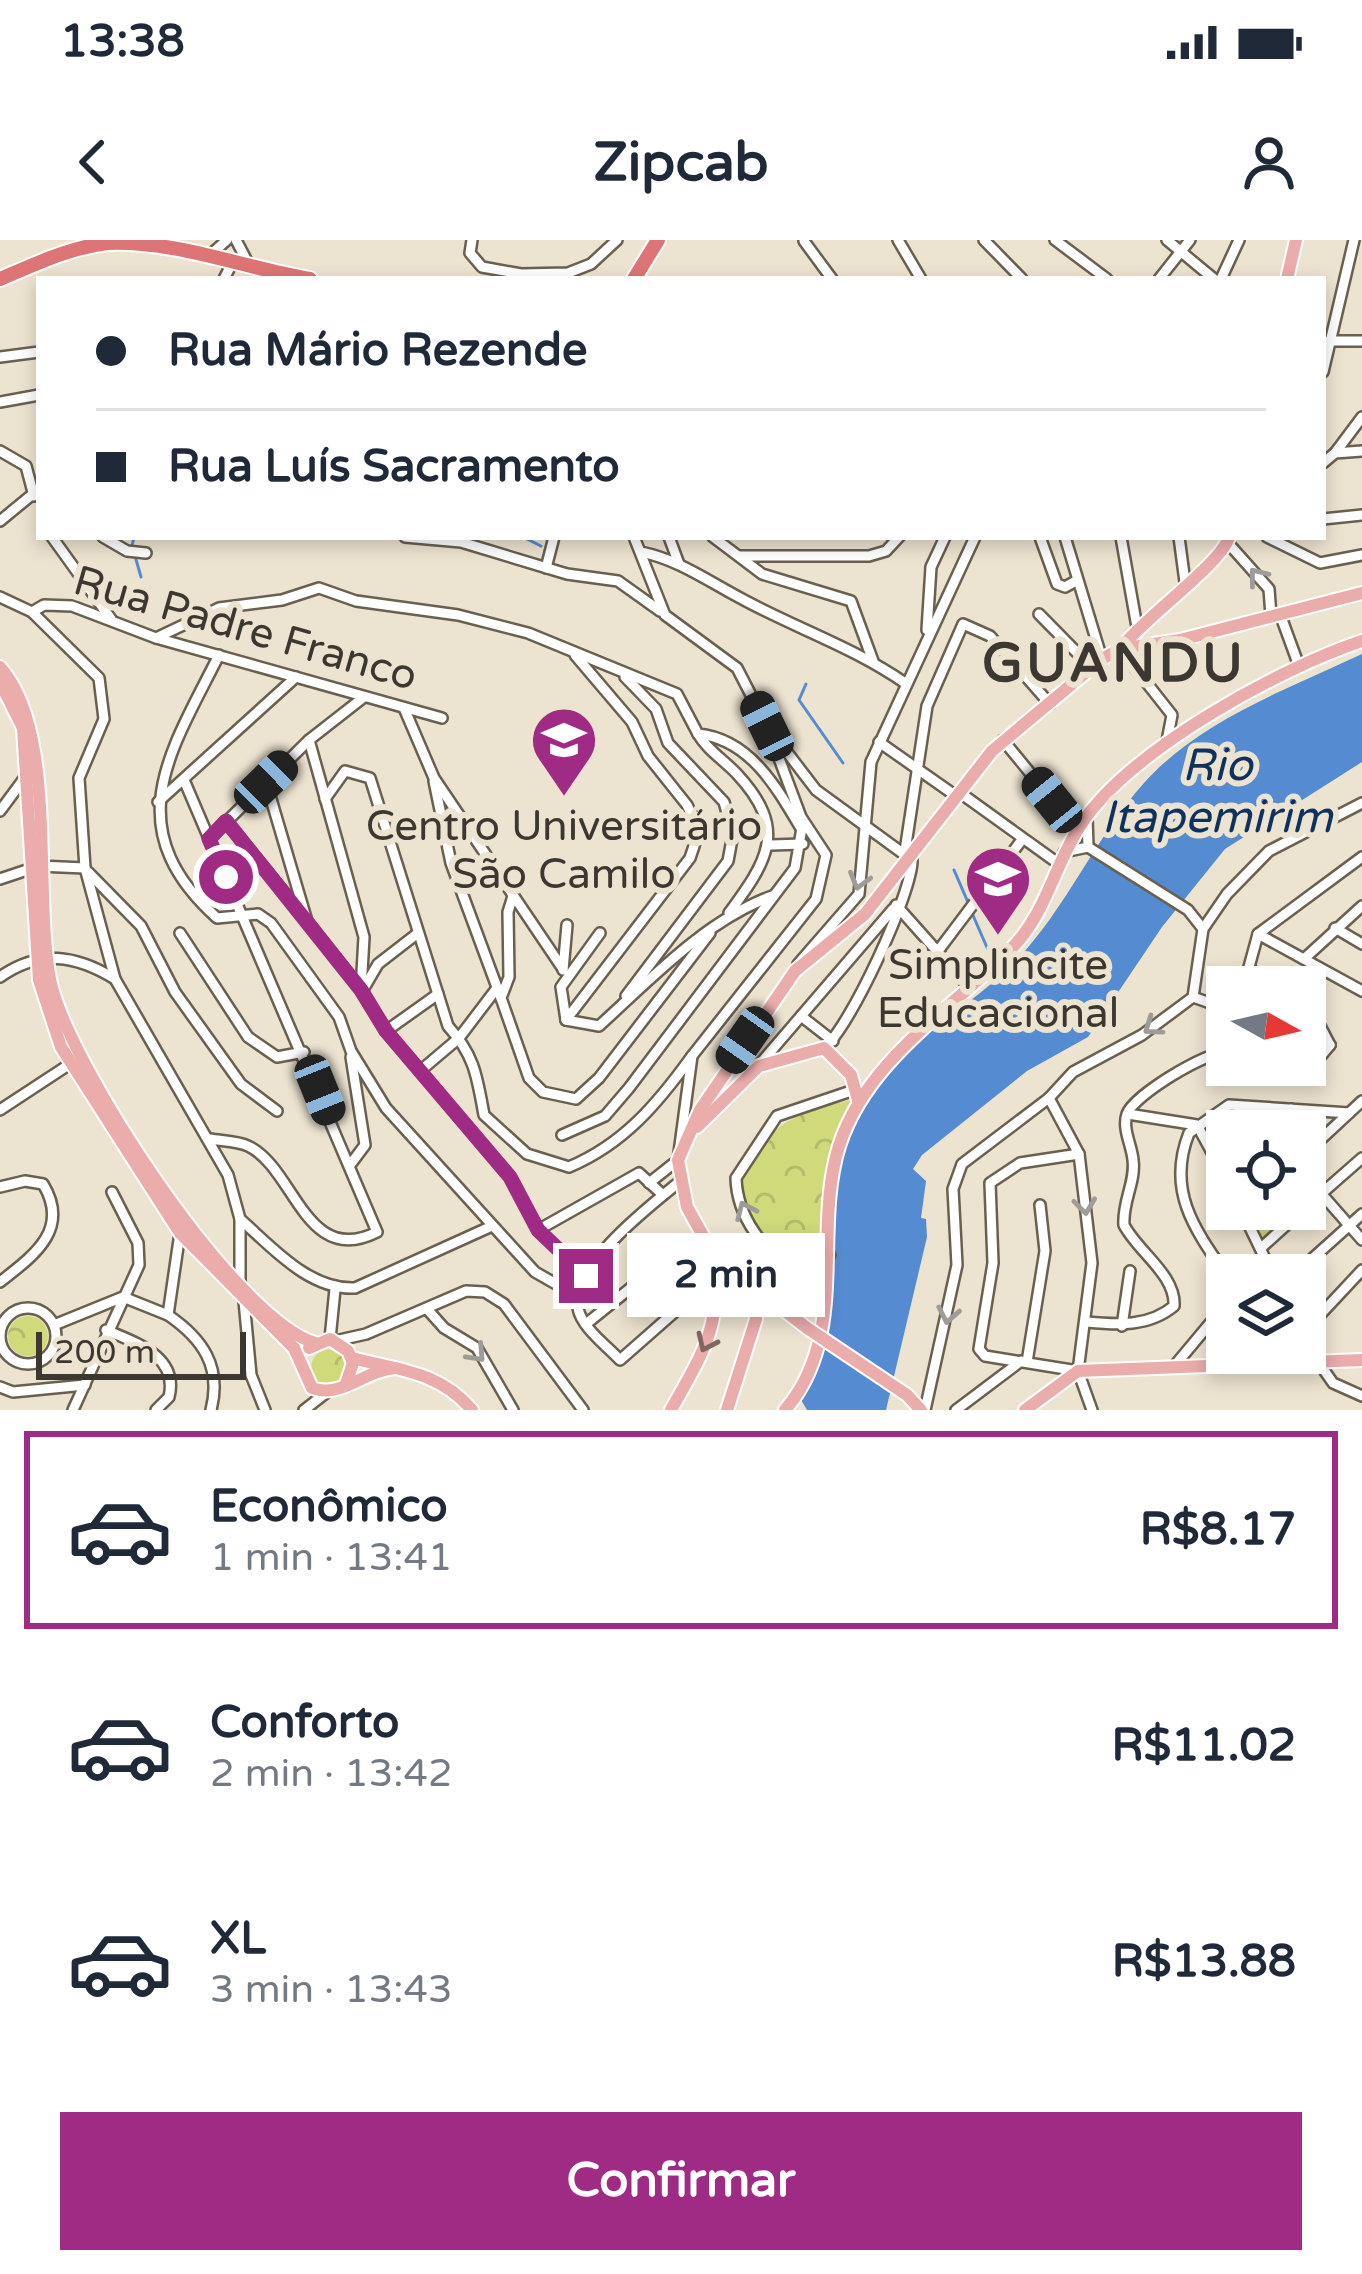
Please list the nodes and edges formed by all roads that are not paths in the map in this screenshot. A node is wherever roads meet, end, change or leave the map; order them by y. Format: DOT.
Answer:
graph roads {
  1 [pos="227,240"];
  2 [pos="236,240"];
  3 [pos="472,240"];
  4 [pos="658,240"];
  5 [pos="898,240"];
  6 [pos="983,240"];
  7 [pos="1167,240"];
  8 [pos="1190,240"];
  9 [pos="1239,240"];
  10 [pos="1296,240"];
  11 [pos="1354,240"];
  12 [pos="804,241"];
  13 [pos="613,242"];
  14 [pos="1063,242"];
  15 [pos="60,246"];
  16 [pos="1181,251"];
  17 [pos="209,256"];
  18 [pos="233,261"];
  19 [pos="250,265"];
  20 [pos="268,274"];
  21 [pos="226,276"];
  22 [pos="636,276"];
  23 [pos="830,276"];
  24 [pos="919,276"];
  25 [pos="1019,276"];
  26 [pos="1103,276"];
  27 [pos="1161,276"];
  28 [pos="1214,276"];
  29 [pos="1220,276"];
  30 [pos="1288,276"];
  31 [pos="0,278"];
  32 [pos="1329,341"];
  33 [pos="1362,341"];
  34 [pos="36,352"];
  35 [pos="1326,356"];
  36 [pos="0,357"];
  37 [pos="36,396"];
  38 [pos="0,402"];
  39 [pos="1362,417"];
  40 [pos="0,451"];
  41 [pos="1362,451"];
  42 [pos="1335,453"];
  43 [pos="1326,460"];
  44 [pos="36,492"];
  45 [pos="1362,515"];
  46 [pos="1326,519"];
  47 [pos="0,521"];
  48 [pos="54,540"];
  49 [pos="108,540"];
  50 [pos="439,540"];
  51 [pos="553,540"];
  52 [pos="635,540"];
  53 [pos="670,540"];
  54 [pos="717,540"];
  55 [pos="896,540"];
  56 [pos="944,540"];
  57 [pos="974,540"];
  58 [pos="1041,540"];
  59 [pos="1066,540"];
  60 [pos="1122,540"];
  61 [pos="1180,540"];
  62 [pos="1228,540"];
  63 [pos="1273,540"];
  64 [pos="641,552"];
  65 [pos="146,553"];
  66 [pos="1362,554"];
  67 [pos="740,556"];
  68 [pos="679,564"];
  69 [pos="546,568"];
  70 [pos="1076,580"];
  71 [pos="1185,582"];
  72 [pos="1362,593"];
  73 [pos="0,597"];
  74 [pos="32,612"];
  75 [pos="1039,614"];
  76 [pos="665,615"];
  77 [pos="1275,615"];
  78 [pos="114,624"];
  79 [pos="1137,627"];
  80 [pos="927,636"];
  81 [pos="156,638"];
  82 [pos="1362,641"];
  83 [pos="1120,649"];
  84 [pos="571,651"];
  85 [pos="219,656"];
  86 [pos="873,661"];
  87 [pos="1097,663"];
  88 [pos="1299,665"];
  89 [pos="0,667"];
  90 [pos="621,673"];
  91 [pos="296,677"];
  92 [pos="0,682"];
  93 [pos="905,683"];
  94 [pos="364,697"];
  95 [pos="1050,704"];
  96 [pos="6,706"];
  97 [pos="404,707"];
  98 [pos="442,718"];
  99 [pos="767,726"];
  100 [pos="698,734"];
  101 [pos="309,740"];
  102 [pos="1003,740"];
  103 [pos="1167,741"];
  104 [pos="879,742"];
  105 [pos="915,767"];
  106 [pos="26,776"];
  107 [pos="434,778"];
  108 [pos="184,780"];
  109 [pos="266,782"];
  110 [pos="957,794"];
  111 [pos="326,799"];
  112 [pos="158,802"];
  113 [pos="1362,803"];
  114 [pos="0,811"];
  115 [pos="1088,814"];
  116 [pos="801,817"];
  117 [pos="226,821"];
  118 [pos="863,823"];
  119 [pos="802,830"];
  120 [pos="1077,830"];
  121 [pos="209,839"];
  122 [pos="1021,841"];
  123 [pos="802,844"];
  124 [pos="771,845"];
  125 [pos="1089,848"];
  126 [pos="908,855"];
  127 [pos="1362,857"];
  128 [pos="1062,858"];
  129 [pos="34,867"];
  130 [pos="85,868"];
  131 [pos="0,879"];
  132 [pos="777,894"];
  133 [pos="513,896"];
  134 [pos="896,904"];
  135 [pos="1362,906"];
  136 [pos="1187,910"];
  137 [pos="728,914"];
  138 [pos="1212,914"];
  139 [pos="244,915"];
  140 [pos="307,921"];
  141 [pos="567,925"];
  142 [pos="1334,928"];
  143 [pos="1203,929"];
  144 [pos="710,932"];
  145 [pos="180,933"];
  146 [pos="418,933"];
  147 [pos="600,933"];
  148 [pos="1258,934"];
  149 [pos="1362,944"];
  150 [pos="938,951"];
  151 [pos="814,956"];
  152 [pos="42,958"];
  153 [pos="1305,958"];
  154 [pos="1250,966"];
  155 [pos="563,969"];
  156 [pos="794,971"];
  157 [pos="0,977"];
  158 [pos="834,978"];
  159 [pos="115,979"];
  160 [pos="561,987"];
  161 [pos="969,987"];
  162 [pos="497,989"];
  163 [pos="361,991"];
  164 [pos="1362,992"];
  165 [pos="438,994"];
  166 [pos="626,996"];
  167 [pos="1193,997"];
  168 [pos="1206,1002"];
  169 [pos="801,1016"];
  170 [pos="566,1020"];
  171 [pos="386,1031"];
  172 [pos="1326,1037"];
  173 [pos="459,1038"];
  174 [pos="828,1044"];
  175 [pos="1326,1044"];
  176 [pos="1330,1045"];
  177 [pos="1326,1050"];
  178 [pos="351,1051"];
  179 [pos="304,1052"];
  180 [pos="1206,1054"];
  181 [pos="692,1056"];
  182 [pos="77,1059"];
  183 [pos="759,1066"];
  184 [pos="420,1071"];
  185 [pos="0,1090"];
  186 [pos="858,1095"];
  187 [pos="1049,1098"];
  188 [pos="1362,1101"];
  189 [pos="4,1106"];
  190 [pos="1292,1109"];
  191 [pos="277,1111"];
  192 [pos="1349,1113"];
  193 [pos="1127,1114"];
  194 [pos="1197,1125"];
  195 [pos="1326,1134"];
  196 [pos="562,1136"];
  197 [pos="688,1136"];
  198 [pos="210,1138"];
  199 [pos="1206,1140"];
  200 [pos="1079,1154"];
  201 [pos="1362,1158"];
  202 [pos="678,1160"];
  203 [pos="350,1165"];
  204 [pos="649,1183"];
  205 [pos="678,1183"];
  206 [pos="0,1187"];
  207 [pos="1326,1190"];
  208 [pos="112,1192"];
  209 [pos="663,1195"];
  210 [pos="1326,1199"];
  211 [pos="1040,1205"];
  212 [pos="1362,1214"];
  213 [pos="241,1219"];
  214 [pos="492,1226"];
  215 [pos="1349,1226"];
  216 [pos="538,1230"];
  217 [pos="1252,1230"];
  218 [pos="1281,1230"];
  219 [pos="180,1233"];
  220 [pos="1362,1240"];
  221 [pos="706,1241"];
  222 [pos="1261,1248"];
  223 [pos="1212,1254"];
  224 [pos="1264,1254"];
  225 [pos="1318,1254"];
  226 [pos="830,1255"];
  227 [pos="1362,1270"];
  228 [pos="1130,1271"];
  229 [pos="586,1276"];
  230 [pos="0,1282"];
  231 [pos="240,1282"];
  232 [pos="335,1289"];
  233 [pos="753,1290"];
  234 [pos="578,1296"];
  235 [pos="124,1297"];
  236 [pos="244,1300"];
  237 [pos="428,1309"];
  238 [pos="1326,1309"];
  239 [pos="168,1315"];
  240 [pos="1087,1322"];
  241 [pos="54,1324"];
  242 [pos="586,1324"];
  243 [pos="1122,1326"];
  244 [pos="1206,1329"];
  245 [pos="106,1330"];
  246 [pos="366,1334"];
  247 [pos="327,1341"];
  248 [pos="350,1354"];
  249 [pos="1362,1360"];
  250 [pos="1024,1361"];
  251 [pos="1326,1362"];
  252 [pos="1176,1364"];
  253 [pos="1206,1364"];
  254 [pos="301,1366"];
  255 [pos="395,1369"];
  256 [pos="1078,1370"];
  257 [pos="1326,1373"];
  258 [pos="85,1385"];
  259 [pos="345,1385"];
  260 [pos="310,1386"];
  261 [pos="0,1387"];
  262 [pos="326,1393"];
  263 [pos="1348,1394"];
  264 [pos="1362,1396"];
  265 [pos="925,1406"];
  266 [pos="1090,1406"];
  267 [pos="73,1410"];
  268 [pos="156,1410"];
  269 [pos="211,1410"];
  270 [pos="266,1410"];
  271 [pos="303,1410"];
  272 [pos="472,1410"];
  273 [pos="513,1410"];
  274 [pos="583,1410"];
  275 [pos="670,1410"];
  276 [pos="727,1410"];
  277 [pos="785,1410"];
  278 [pos="956,1410"];
  279 [pos="1025,1410"];
  280 [pos="1076,1410"];
  281 [pos="1356,1410"];
  1 -- 17 [label="street"];
  2 -- 19 [label="street"];
  3 -- 13 [label="street"];
  4 -- 22 [label="highway"];
  5 -- 24 [label="street"];
  6 -- 25 [label="street"];
  7 -- 16 [label="street"];
  8 -- 16 [label="street"];
  9 -- 29 [label="street"];
  10 -- 30 [label="main road"];
  11 -- 32 [label="street"];
  12 -- 23 [label="street"];
  14 -- 26 [label="street"];
  15 -- 17 [label="highway"];
  15 -- 31 [label="highway"];
  16 -- 27 [label="street"];
  16 -- 28 [label="street"];
  17 -- 18 [label="highway"];
  18 -- 19 [label="highway"];
  18 -- 21 [label="street"];
  19 -- 20 [label="highway"];
  32 -- 33 [label="street"];
  32 -- 35 [label="street"];
  34 -- 36 [label="street"];
  37 -- 38 [label="street"];
  39 -- 42 [label="street"];
  40 -- 44 [label="street"];
  41 -- 42 [label="street"];
  42 -- 43 [label="street"];
  44 -- 47 [label="street"];
  45 -- 46 [label="street"];
  48 -- 78 [label="street"];
  49 -- 65 [label="street"];
  50 -- 69 [label="street"];
  51 -- 69 [label="street"];
  52 -- 64 [label="street"];
  53 -- 68 [label="street"];
  54 -- 67 [label="street"];
  55 -- 67 [label="street"];
  56 -- 80 [label="street"];
  57 -- 80 [label="street"];
  58 -- 70 [label="street"];
  59 -- 70 [label="street"];
  60 -- 79 [label="street"];
  61 -- 71 [label="street"];
  62 -- 71 [label="main road"];
  77 -- 62 [label="street, one-way"];
  63 -- 66 [label="street"];
  64 -- 68 [label="street"];
  64 -- 76 [label="street"];
  67 -- 86 [label="street"];
  68 -- 86 [label="street"];
  69 -- 76 [label="street"];
  70 -- 87 [label="street"];
  71 -- 79 [label="main road"];
  72 -- 77 [label="main road"];
  73 -- 74 [label="street"];
  74 -- 78 [label="street, Rua Padre Franco"];
  74 -- 130 [label="street"];
  75 -- 87 [label="street"];
  76 -- 99 [label="street"];
  77 -- 83 [label="main road"];
  77 -- 88 [label="street"];
  78 -- 81 [label="street, Rua Padre Franco"];
  79 -- 83 [label="main road"];
  80 -- 93 [label="street"];
  81 -- 84 [label="street"];
  81 -- 85 [label="street, Rua Padre Franco"];
  82 -- 88 [label="main road"];
  83 -- 87 [label="main road"];
  83 -- 103 [label="street"];
  84 -- 90 [label="street"];
  84 -- 170 [label="street"];
  85 -- 91 [label="street, Rua Padre Franco"];
  85 -- 112 [label="street"];
  86 -- 93 [label="street"];
  87 -- 95 [label="main road"];
  88 -- 103 [label="main road"];
  89 -- 129 [label="main road"];
  90 -- 100 [label="street"];
  90 -- 166 [label="street"];
  91 -- 94 [label="street, Rua Padre Franco"];
  91 -- 108 [label="street"];
  92 -- 96 [label="main road"];
  93 -- 104 [label="street"];
  94 -- 97 [label="street, Rua Padre Franco"];
  94 -- 101 [label="street"];
  95 -- 102 [label="main road"];
  95 -- 105 [label="street"];
  96 -- 106 [label="main road"];
  97 -- 98 [label="street, Rua Padre Franco"];
  97 -- 107 [label="street"];
  99 -- 116 [label="street"];
  99 -- 118 [label="street"];
  100 -- 119 [label="street"];
  100 -- 124 [label="street"];
  101 -- 109 [label="street"];
  101 -- 111 [label="street"];
  102 -- 110 [label="main road"];
  102 -- 120 [label="street"];
  103 -- 115 [label="main road"];
  104 -- 105 [label="street"];
  104 -- 118 [label="street"];
  105 -- 110 [label="street"];
  105 -- 126 [label="street"];
  106 -- 114 [label="street"];
  106 -- 129 [label="main road"];
  107 -- 133 [label="street"];
  107 -- 162 [label="street"];
  108 -- 112 [label="street"];
  108 -- 121 [label="street"];
  109 -- 117 [label="street"];
  109 -- 140 [label="street"];
  110 -- 122 [label="street"];
  110 -- 126 [label="main road"];
  111 -- 146 [label="street"];
  111 -- 163 [label="street"];
  112 -- 139 [label="street"];
  113 -- 138 [label="street"];
  115 -- 120 [label="main road"];
  115 -- 125 [label="street"];
  116 -- 119 [label="street"];
  116 -- 181 [label="street"];
  117 -- 121 [label="street"];
  117 -- 140 [label="street"];
  118 -- 126 [label="street"];
  118 -- 156 [label="street, one-way"];
  119 -- 123 [label="street"];
  120 -- 128 [label="main road"];
  121 -- 139 [label="street"];
  122 -- 128 [label="street"];
  122 -- 150 [label="street"];
  123 -- 124 [label="street"];
  123 -- 132 [label="street"];
  124 -- 137 [label="street"];
  125 -- 128 [label="street"];
  125 -- 136 [label="street"];
  126 -- 134 [label="street"];
  126 -- 151 [label="main road"];
  127 -- 148 [label="street"];
  128 -- 161 [label="main road"];
  129 -- 130 [label="street"];
  129 -- 131 [label="street"];
  129 -- 152 [label="main road"];
  130 -- 159 [label="street"];
  130 -- 191 [label="street"];
  132 -- 137 [label="street"];
  132 -- 196 [label="street"];
  133 -- 155 [label="street"];
  133 -- 162 [label="street"];
  134 -- 150 [label="street"];
  134 -- 158 [label="street"];
  134 -- 174 [label="street"];
  135 -- 142 [label="street"];
  136 -- 138 [label="street"];
  136 -- 143 [label="street"];
  137 -- 144 [label="street"];
  138 -- 143 [label="street"];
  139 -- 178 [label="street"];
  139 -- 179 [label="street"];
  140 -- 163 [label="street"];
  141 -- 155 [label="street"];
  142 -- 149 [label="street"];
  142 -- 153 [label="street"];
  143 -- 167 [label="street"];
  144 -- 162 [label="street"];
  144 -- 166 [label="street"];
  145 -- 179 [label="street"];
  146 -- 163 [label="street"];
  146 -- 165 [label="street"];
  147 -- 160 [label="street"];
  148 -- 153 [label="street"];
  148 -- 154 [label="street"];
  150 -- 161 [label="street"];
  151 -- 156 [label="main road"];
  151 -- 158 [label="street"];
  152 -- 157 [label="street"];
  152 -- 159 [label="street"];
  152 -- 182 [label="main road"];
  153 -- 164 [label="street"];
  155 -- 160 [label="street"];
  156 -- 197 [label="main road"];
  158 -- 169 [label="street"];
  159 -- 198 [label="street"];
  160 -- 170 [label="street"];
  161 -- 186 [label="main road"];
  162 -- 173 [label="street"];
  163 -- 171 [label="street"];
  165 -- 171 [label="street"];
  165 -- 173 [label="street"];
  166 -- 170 [label="street"];
  167 -- 168 [label="street"];
  167 -- 187 [label="street, one-way"];
  169 -- 174 [label="street"];
  169 -- 183 [label="street"];
  171 -- 184 [label="street"];
  172 -- 176 [label="street"];
  173 -- 181 [label="street"];
  173 -- 184 [label="street"];
  174 -- 183 [label="main road"];
  174 -- 186 [label="main road"];
  175 -- 176 [label="street"];
  176 -- 177 [label="street"];
  178 -- 203 [label="street"];
  178 -- 214 [label="street"];
  179 -- 203 [label="street"];
  180 -- 193 [label="street"];
  181 -- 202 [label="street"];
  182 -- 189 [label="street"];
  182 -- 219 [label="main road"];
  182 -- 231 [label="main road"];
  183 -- 197 [label="main road"];
  184 -- 216 [label="street"];
  185 -- 189 [label="street"];
  186 -- 226 [label="main road"];
  226 -- 186 [label="street, one-way"];
  187 -- 200 [label="street"];
  187 -- 265 [label="street, one-way"];
  188 -- 192 [label="street"];
  190 -- 192 [label="street"];
  190 -- 194 [label="street"];
  192 -- 195 [label="street"];
  193 -- 194 [label="street"];
  193 -- 243 [label="street"];
  194 -- 199 [label="street"];
  194 -- 223 [label="street"];
  197 -- 202 [label="main road"];
  198 -- 203 [label="street"];
  198 -- 213 [label="street"];
  200 -- 240 [label="street, one-way"];
  200 -- 250 [label="street"];
  201 -- 207 [label="street"];
  202 -- 204 [label="street"];
  202 -- 205 [label="main road"];
  204 -- 209 [label="street"];
  204 -- 216 [label="street"];
  205 -- 209 [label="street"];
  205 -- 221 [label="main road"];
  206 -- 230 [label="street"];
  208 -- 235 [label="street"];
  209 -- 229 [label="street"];
  210 -- 215 [label="street"];
  211 -- 250 [label="street"];
  212 -- 215 [label="street"];
  213 -- 231 [label="street"];
  213 -- 232 [label="street"];
  214 -- 232 [label="street"];
  214 -- 234 [label="street"];
  215 -- 220 [label="street"];
  215 -- 225 [label="street"];
  216 -- 229 [label="street"];
  217 -- 222 [label="street"];
  218 -- 222 [label="street"];
  219 -- 236 [label="main road"];
  219 -- 239 [label="street"];
  221 -- 233 [label="main road"];
  221 -- 275 [label="main road, one-way"];
  222 -- 224 [label="street"];
  226 -- 277 [label="main road"];
  227 -- 238 [label="street"];
  228 -- 243 [label="street"];
  229 -- 234 [label="street"];
  231 -- 247 [label="main road"];
  232 -- 247 [label="street"];
  233 -- 265 [label="main road, bridge"];
  233 -- 276 [label="main road"];
  234 -- 242 [label="street"];
  235 -- 239 [label="street"];
  235 -- 241 [label="street"];
  235 -- 245 [label="street"];
  236 -- 254 [label="main road"];
  236 -- 270 [label="street"];
  237 -- 246 [label="street"];
  237 -- 273 [label="street, one-way"];
  237 -- 274 [label="street"];
  239 -- 269 [label="street"];
  240 -- 243 [label="street"];
  240 -- 256 [label="street"];
  241 -- 241 [label="street"];
  242 -- 242 [label="street"];
  244 -- 252 [label="street"];
  245 -- 258 [label="street"];
  245 -- 268 [label="street"];
  246 -- 247 [label="street"];
  246 -- 248 [label="street"];
  247 -- 248 [label="main road"];
  247 -- 254 [label="main road"];
  248 -- 255 [label="main road"];
  248 -- 259 [label="main road"];
  249 -- 251 [label="main road"];
  250 -- 256 [label="street"];
  250 -- 278 [label="street"];
  252 -- 253 [label="main road"];
  252 -- 256 [label="main road"];
  254 -- 260 [label="main road"];
  255 -- 259 [label="main road"];
  255 -- 272 [label="main road"];
  256 -- 266 [label="street"];
  256 -- 279 [label="main road"];
  257 -- 263 [label="street"];
  258 -- 261 [label="street"];
  258 -- 267 [label="street"];
  259 -- 262 [label="main road"];
  260 -- 262 [label="main road"];
  260 -- 271 [label="street"];
  262 -- 271 [label="street"];
  263 -- 264 [label="street"];
  263 -- 281 [label="street"];
  266 -- 280 [label="street"];
}
